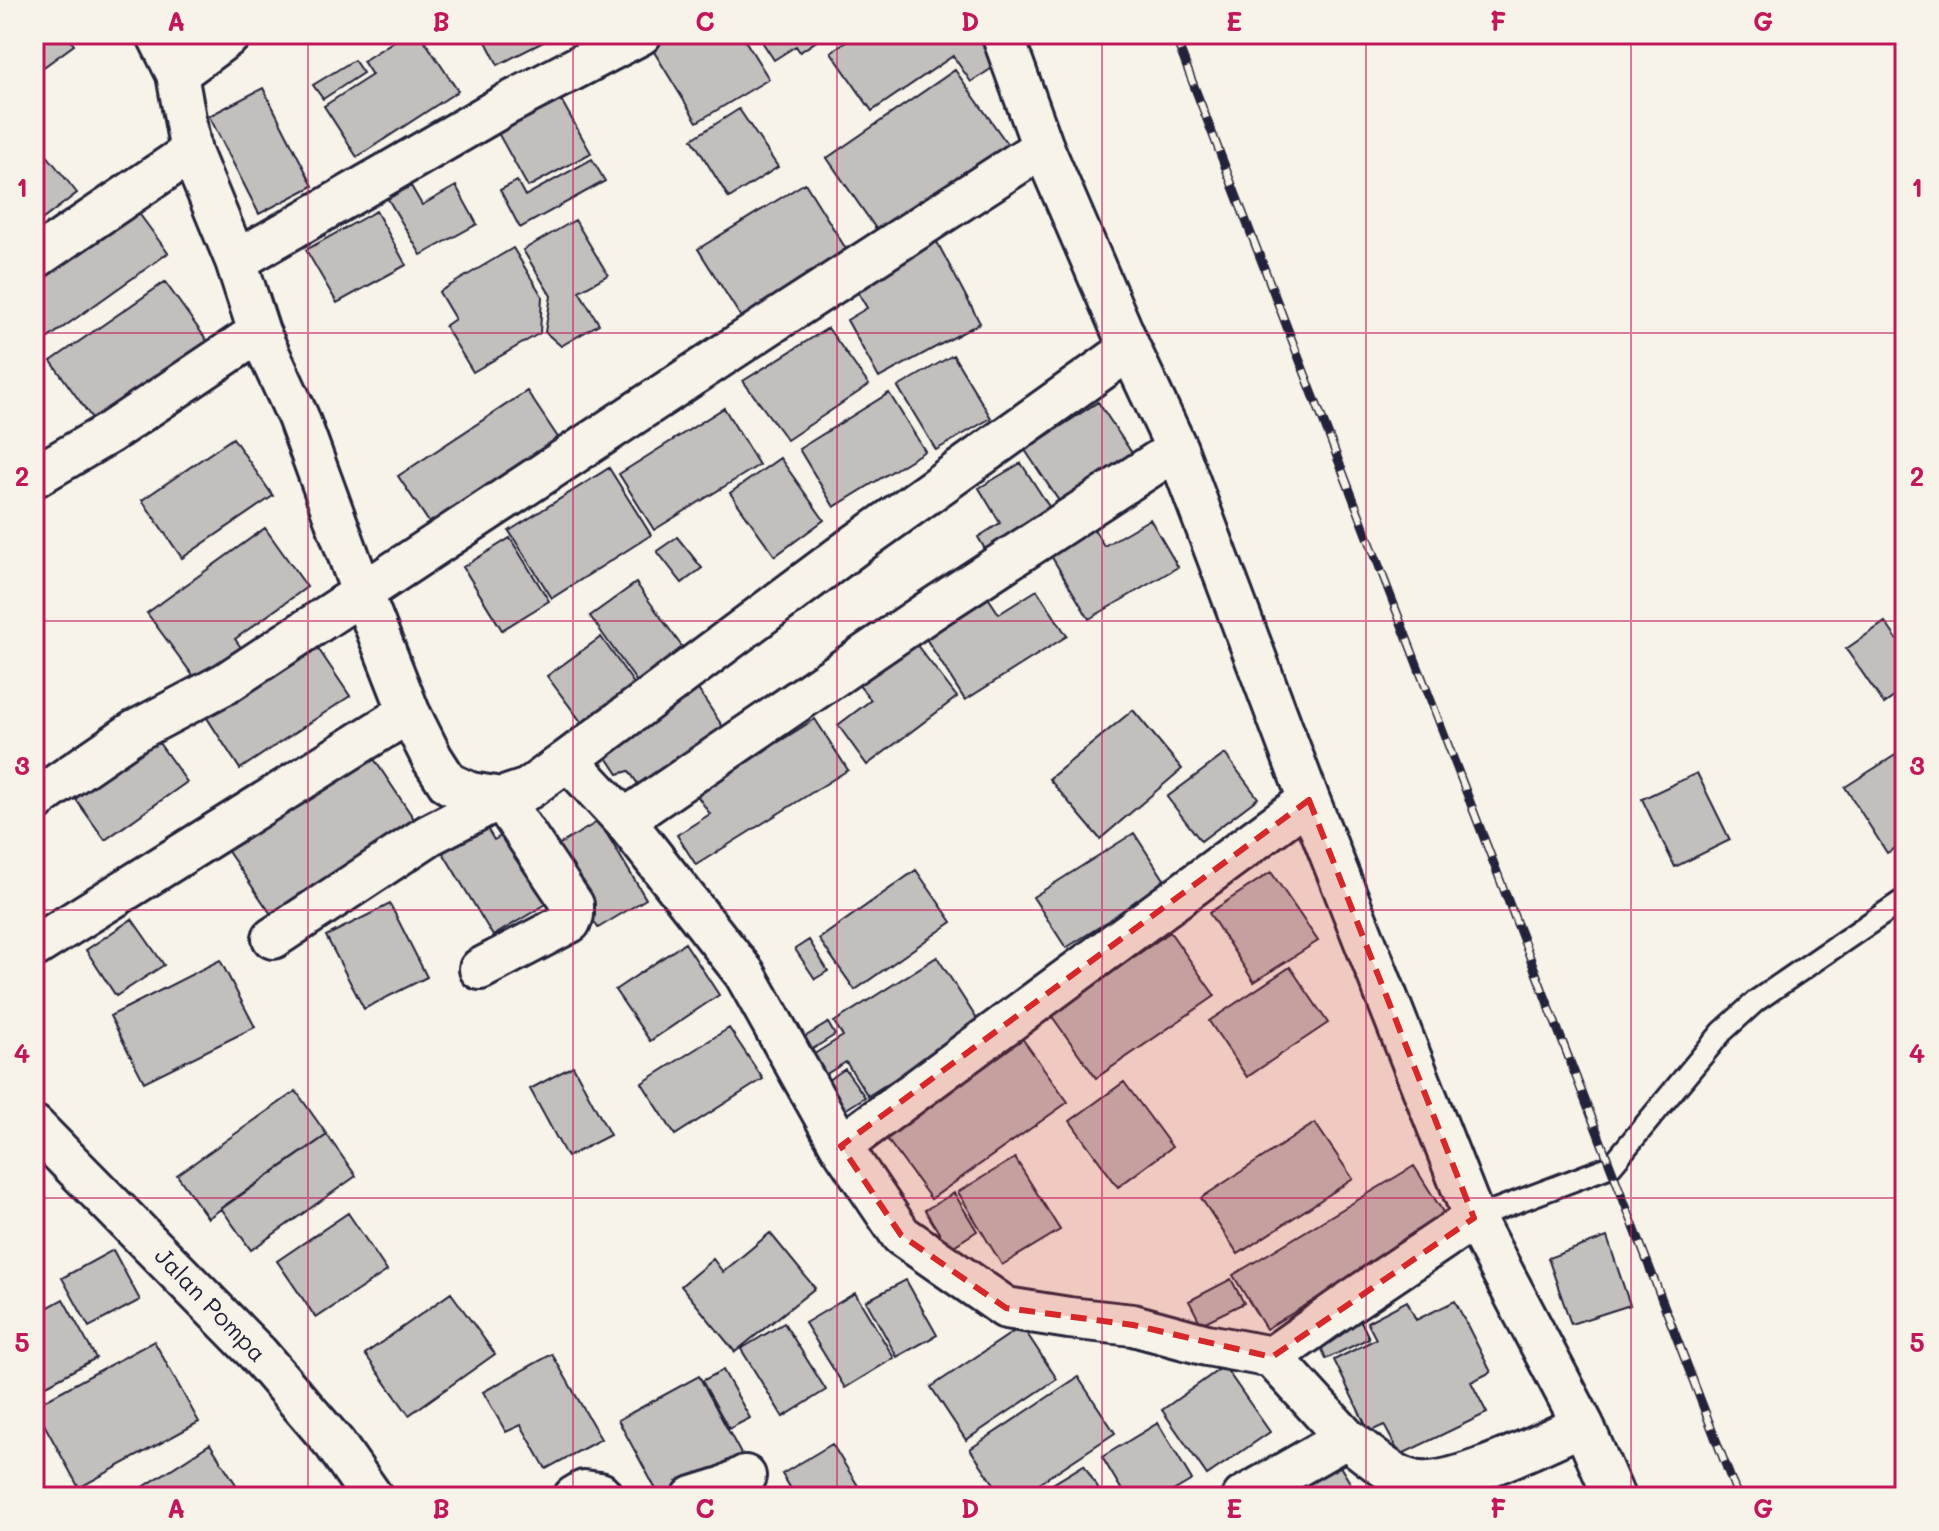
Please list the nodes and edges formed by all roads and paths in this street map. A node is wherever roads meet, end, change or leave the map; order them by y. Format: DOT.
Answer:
graph roads {
  1 [pos="157,34"];
  2 [pos="231,34"];
  3 [pos="641,34"];
  4 [pos="1002,34"];
  5 [pos="177,74"];
  6 [pos="1043,147"];
  7 [pos="191,152"];
  8 [pos="34,259"];
  9 [pos="236,261"];
  10 [pos="259,332"];
  11 [pos="1130,349"];
  12 [pos="1177,449"];
  13 [pos="34,477"];
  14 [pos="362,592"];
  15 [pos="409,712"];
  16 [pos="568,760"];
  17 [pos="501,798"];
  18 [pos="1309,800"];
  19 [pos="34,803"];
  20 [pos="624,820"];
  21 [pos="1905,899"];
  22 [pos="273,938"];
  23 [pos="34,947"];
  24 [pos="480,969"];
  25 [pos="34,1126"];
  26 [pos="841,1146"];
  27 [pos="1474,1218"];
  28 [pos="1272,1357"];
  29 [pos="1583,1425"];
  30 [pos="1346,1438"];
  31 [pos="745,1476"];
  32 [pos="372,1497"];
  33 [pos="574,1497"];
  34 [pos="603,1497"];
  35 [pos="693,1497"];
  36 [pos="1243,1497"];
  37 [pos="1614,1497"];
  1 -- 5 [label="street"];
  2 -- 5 [label="street"];
  3 -- 9 [label="street"];
  4 -- 6 [label="street"];
  5 -- 7 [label="street"];
  6 -- 11 [label="street"];
  6 -- 14 [label="street"];
  7 -- 8 [label="street"];
  7 -- 9 [label="street"];
  9 -- 10 [label="street"];
  10 -- 13 [label="street"];
  10 -- 14 [label="street"];
  11 -- 12 [label="street"];
  11 -- 16 [label="street"];
  12 -- 18 [label="street"];
  12 -- 20 [label="street"];
  14 -- 15 [label="street"];
  14 -- 19 [label="street"];
  15 -- 17 [label="street"];
  15 -- 23 [label="street"];
  16 -- 17 [label="street"];
  16 -- 20 [label="street"];
  17 -- 22 [label="street"];
  17 -- 24 [label="street"];
  18 -- 26 [label="street"];
  18 -- 27 [label="street"];
  20 -- 26 [label="street"];
  21 -- 27 [label="lane"];
  25 -- 32 [label="street, Jalan Pompa"];
  26 -- 28 [label="street"];
  27 -- 28 [label="street"];
  27 -- 29 [label="street"];
  28 -- 30 [label="street"];
  29 -- 30 [label="street"];
  29 -- 37 [label="street"];
  30 -- 36 [label="street"];
  31 -- 35 [label="street"];
  33 -- 34 [label="street"];
}
